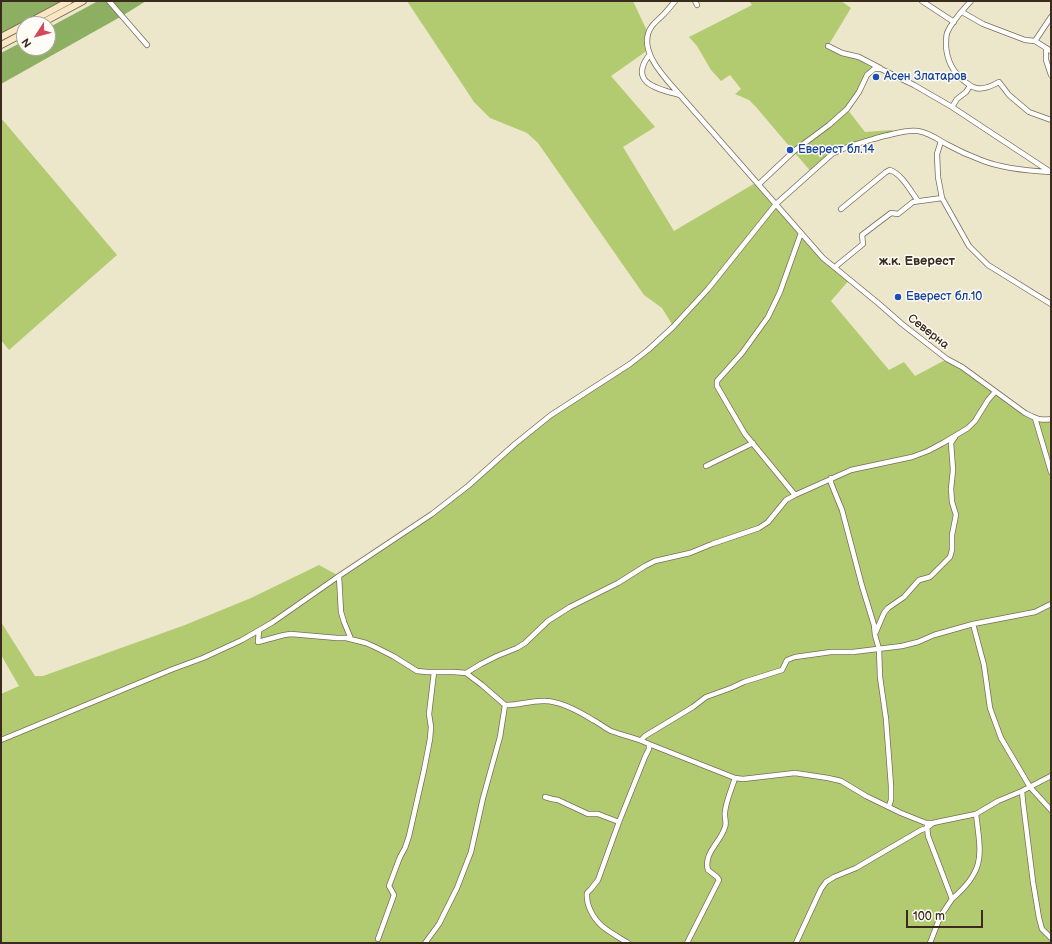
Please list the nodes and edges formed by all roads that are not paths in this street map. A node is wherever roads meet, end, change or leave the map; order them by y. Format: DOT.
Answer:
graph roads {
  1 [pos="83,1"];
  2 [pos="110,1"];
  3 [pos="675,1"];
  4 [pos="922,1"];
  5 [pos="971,1"];
  6 [pos="71,3"];
  7 [pos="962,12"];
  8 [pos="43,16"];
  9 [pos="52,16"];
  10 [pos="1051,16"];
  11 [pos="954,22"];
  12 [pos="16,29"];
  13 [pos="1,37"];
  14 [pos="16,37"];
  15 [pos="1035,41"];
  16 [pos="1,45"];
  17 [pos="147,45"];
  18 [pos="828,46"];
  19 [pos="1046,48"];
  20 [pos="1051,51"];
  21 [pos="650,54"];
  22 [pos="881,69"];
  23 [pos="1051,75"];
  24 [pos="970,86"];
  25 [pos="680,95"];
  26 [pos="952,107"];
  27 [pos="1051,120"];
  28 [pos="942,141"];
  29 [pos="1051,172"];
  30 [pos="759,184"];
  31 [pos="942,198"];
  32 [pos="918,201"];
  33 [pos="776,204"];
  34 [pos="841,209"];
  35 [pos="802,233"];
  36 [pos="835,267"];
  37 [pos="1051,304"];
  38 [pos="995,392"];
  39 [pos="1035,418"];
  40 [pos="1051,419"];
  41 [pos="955,436"];
  42 [pos="753,443"];
  43 [pos="706,466"];
  44 [pos="1051,472"];
  45 [pos="831,478"];
  46 [pos="795,495"];
  47 [pos="339,576"];
  48 [pos="1051,604"];
  49 [pos="973,624"];
  50 [pos="259,631"];
  51 [pos="875,635"];
  52 [pos="348,639"];
  53 [pos="879,649"];
  54 [pos="434,672"];
  55 [pos="466,674"];
  56 [pos="505,705"];
  57 [pos="1,740"];
  58 [pos="641,740"];
  59 [pos="649,744"];
  60 [pos="1051,776"];
  61 [pos="735,778"];
  62 [pos="1030,786"];
  63 [pos="1022,791"];
  64 [pos="545,796"];
  65 [pos="889,806"];
  66 [pos="1051,810"];
  67 [pos="976,814"];
  68 [pos="619,822"];
  69 [pos="926,825"];
  70 [pos="952,899"];
  71 [pos="1051,938"];
  72 [pos="378,939"];
  73 [pos="425,943"];
  74 [pos="628,943"];
  75 [pos="687,943"];
  76 [pos="796,943"];
  77 [pos="930,943"];
  1 -- 6 [label="main road"];
  2 -- 17 [label="street"];
  3 -- 21 [label="street"];
  4 -- 11 [label="street"];
  5 -- 7 [label="street"];
  6 -- 8 [label="main road"];
  6 -- 9 [label="main road"];
  7 -- 11 [label="street"];
  7 -- 15 [label="street"];
  10 -- 15 [label="street"];
  11 -- 24 [label="street"];
  12 -- 13 [label="main road"];
  14 -- 16 [label="main road"];
  15 -- 19 [label="street"];
  18 -- 22 [label="street"];
  19 -- 20 [label="street"];
  19 -- 23 [label="street"];
  21 -- 25 [label="street, Северна"];
  21 -- 25 [label="street"];
  22 -- 26 [label="street"];
  22 -- 30 [label="street"];
  24 -- 26 [label="street"];
  24 -- 27 [label="street"];
  25 -- 30 [label="street, Северна"];
  26 -- 29 [label="street"];
  28 -- 29 [label="street"];
  28 -- 31 [label="street"];
  28 -- 33 [label="street"];
  30 -- 33 [label="street, Северна"];
  31 -- 32 [label="street"];
  31 -- 37 [label="street"];
  32 -- 34 [label="street"];
  32 -- 36 [label="street"];
  33 -- 35 [label="street, Северна"];
  33 -- 47 [label="street"];
  35 -- 36 [label="street, Северна"];
  35 -- 42 [label="street"];
  36 -- 38 [label="street, Северна"];
  38 -- 39 [label="street, Северна"];
  38 -- 41 [label="street"];
  39 -- 40 [label="street, Северна"];
  39 -- 44 [label="street"];
  41 -- 45 [label="street"];
  41 -- 51 [label="street"];
  42 -- 43 [label="street"];
  42 -- 46 [label="street"];
  45 -- 46 [label="street"];
  45 -- 51 [label="street"];
  46 -- 55 [label="street"];
  47 -- 50 [label="street"];
  47 -- 52 [label="street"];
  48 -- 49 [label="street"];
  49 -- 53 [label="street"];
  49 -- 62 [label="street"];
  50 -- 52 [label="street"];
  50 -- 57 [label="street"];
  51 -- 53 [label="street"];
  52 -- 54 [label="street"];
  53 -- 58 [label="street"];
  53 -- 65 [label="street"];
  54 -- 55 [label="street"];
  54 -- 72 [label="street"];
  55 -- 56 [label="street"];
  56 -- 58 [label="street"];
  56 -- 73 [label="street"];
  58 -- 59 [label="street"];
  59 -- 61 [label="street"];
  59 -- 68 [label="street"];
  60 -- 62 [label="street"];
  61 -- 65 [label="street"];
  61 -- 75 [label="street"];
  62 -- 63 [label="street"];
  62 -- 66 [label="street"];
  63 -- 67 [label="street"];
  63 -- 71 [label="street"];
  64 -- 68 [label="street"];
  65 -- 69 [label="street"];
  67 -- 69 [label="street"];
  67 -- 70 [label="street"];
  68 -- 74 [label="street"];
  69 -- 70 [label="street"];
  69 -- 76 [label="street"];
  70 -- 77 [label="street"];
}
